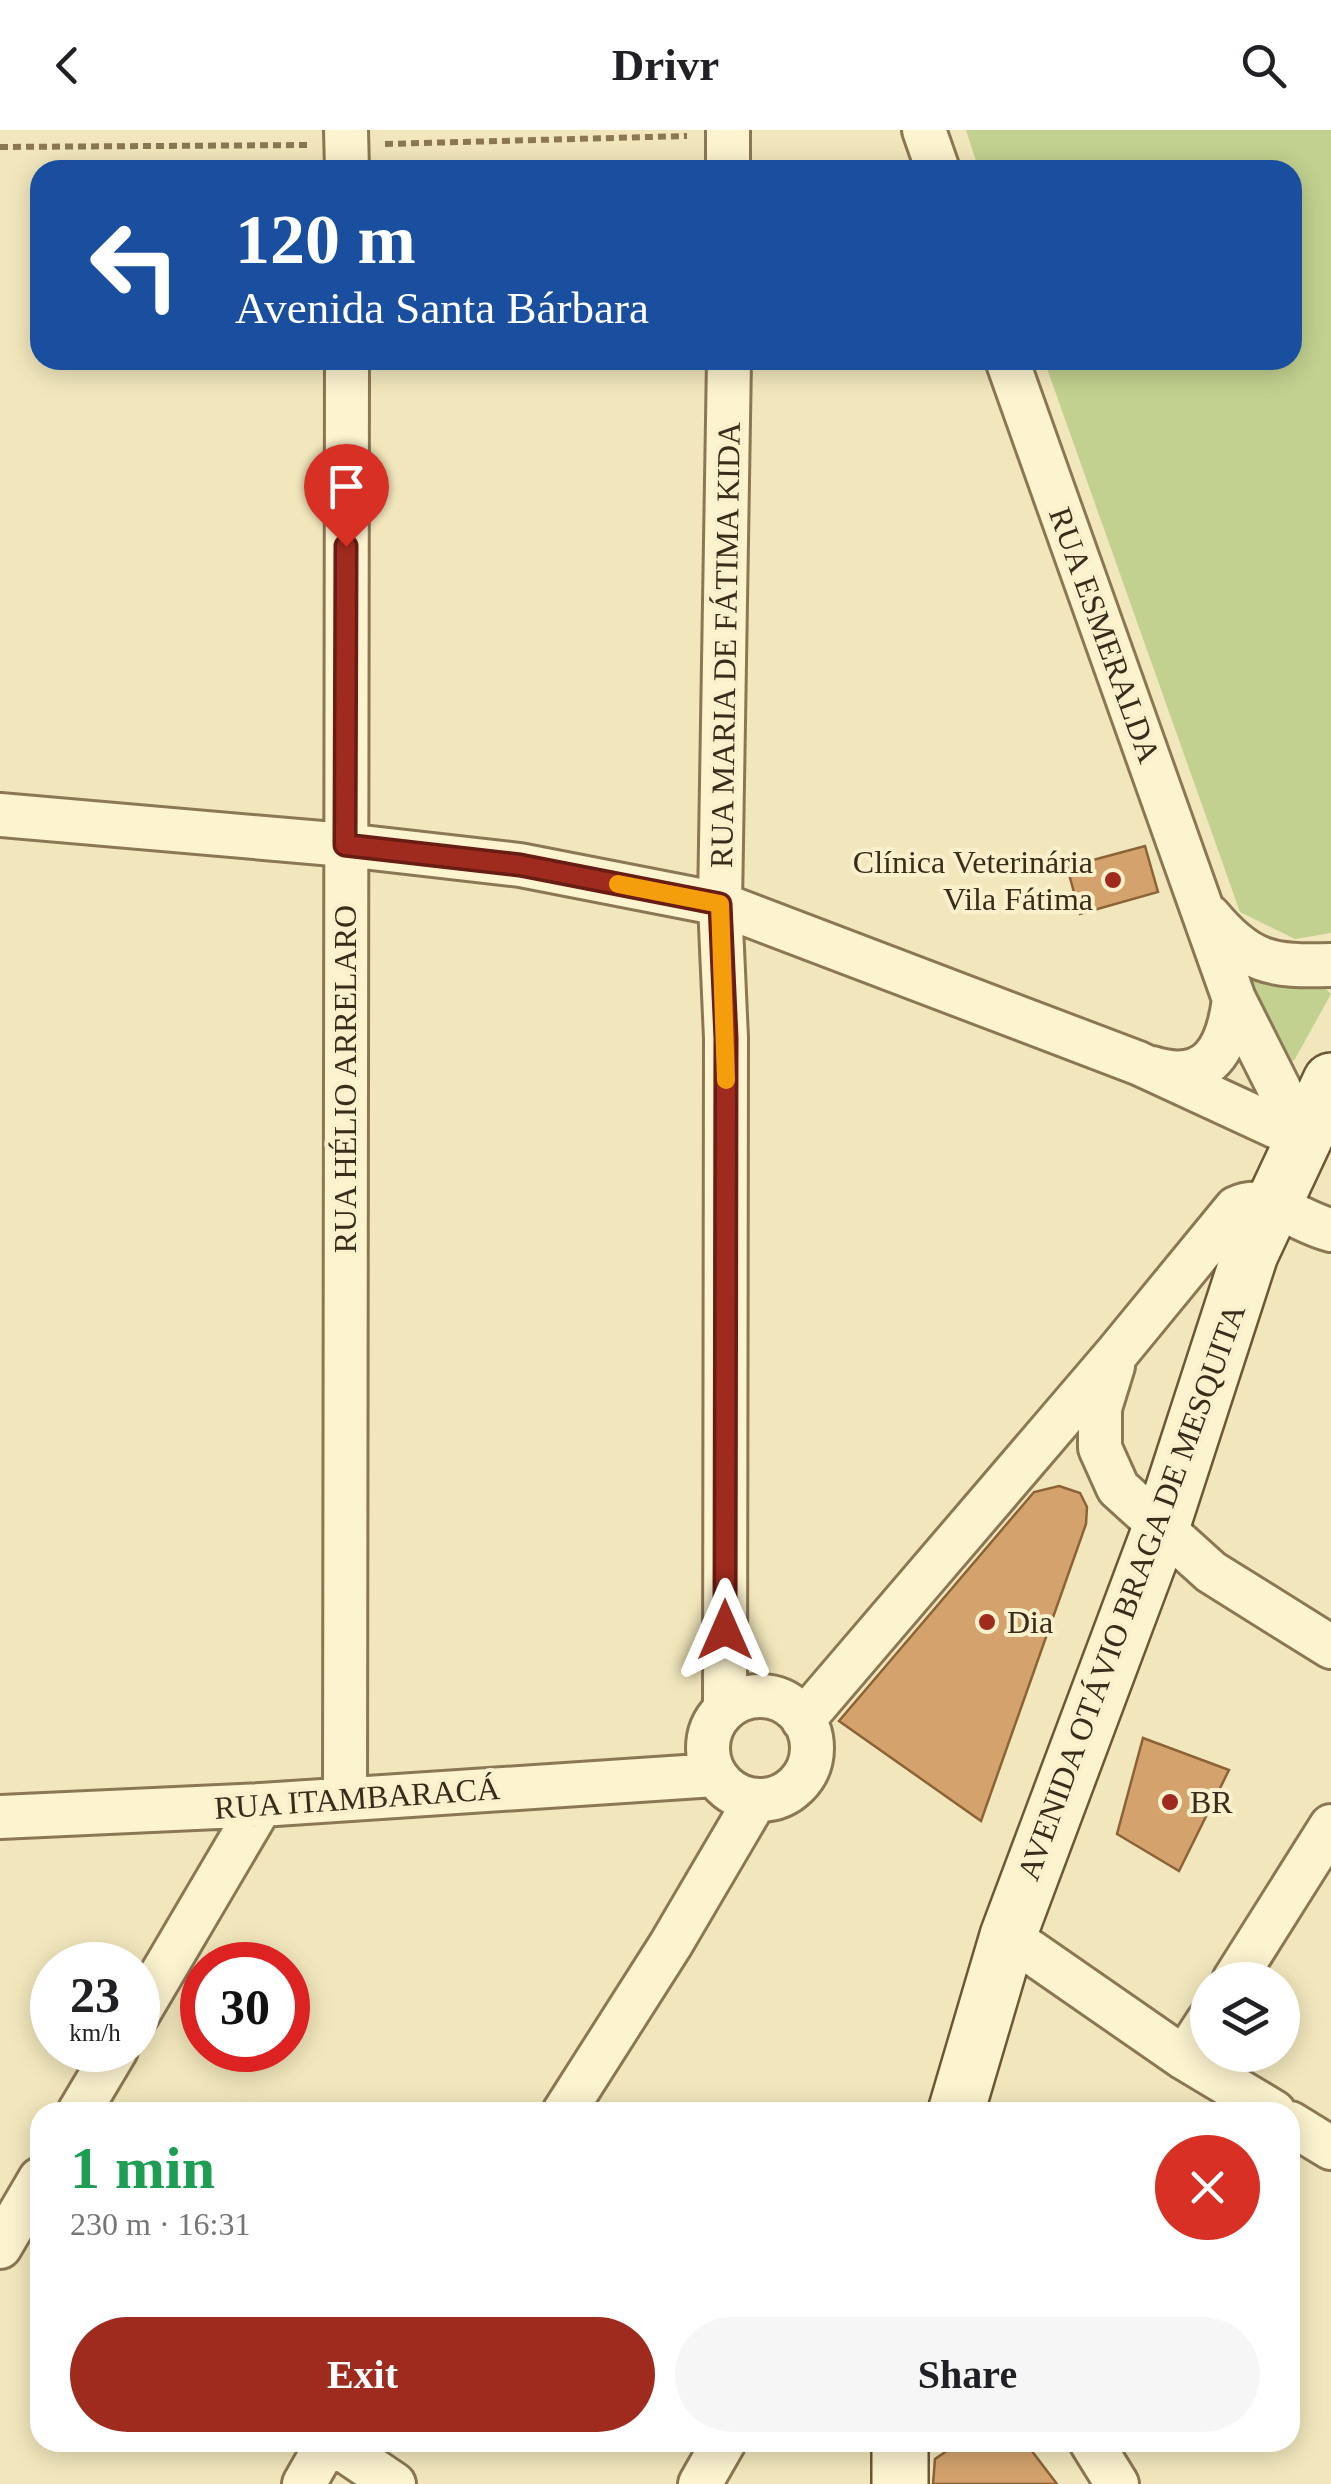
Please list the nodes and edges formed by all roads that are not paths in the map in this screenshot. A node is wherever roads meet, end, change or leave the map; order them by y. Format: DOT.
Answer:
graph roads {
  1 [pos="346,130"];
  2 [pos="728,130"];
  3 [pos="924,130"];
  4 [pos="347,160"];
  5 [pos="728,160"];
  6 [pos="934,160"];
  7 [pos="346,370"];
  8 [pos="728,370"];
  9 [pos="1011,370"];
  10 [pos="0,816"];
  11 [pos="345,845"];
  12 [pos="720,904"];
  13 [pos="1204,909"];
  14 [pos="1331,965"];
  15 [pos="1234,999"];
  16 [pos="1138,1063"];
  17 [pos="1331,1081"];
  18 [pos="1304,1140"];
  19 [pos="1272,1206"];
  20 [pos="1331,1230"];
  21 [pos="1117,1353"];
  22 [pos="1162,1524"];
  23 [pos="1331,1647"];
  24 [pos="725,1710"];
  25 [pos="803,1720"];
  26 [pos="714,1775"];
  27 [pos="345,1799"];
  28 [pos="755,1801"];
  29 [pos="261,1805"];
  30 [pos="0,1818"];
  31 [pos="1331,1826"];
  32 [pos="1008,1936"];
  33 [pos="1245,1962"];
  34 [pos="160,1977"];
  35 [pos="1190,2049"];
  36 [pos="1184,2058"];
  37 [pos="103,2072"];
  38 [pos="86,2102"];
  39 [pos="570,2102"];
  40 [pos="959,2102"];
  41 [pos="1257,2102"];
  42 [pos="1300,2128"];
  43 [pos="1331,2148"];
  44 [pos="30,2196"];
  45 [pos="0,2247"];
  46 [pos="324,2452"];
  47 [pos="345,2452"];
  48 [pos="718,2452"];
  49 [pos="900,2452"];
  50 [pos="1097,2452"];
  51 [pos="304,2484"];
  52 [pos="394,2484"];
  53 [pos="700,2484"];
  54 [pos="900,2484"];
  55 [pos="1118,2484"];
  1 -- 4 [label="street"];
  2 -- 5 [label="street"];
  3 -- 6 [label="street"];
  7 -- 11 [label="street, RUA HÉLIO ARRELARO"];
  8 -- 12 [label="street, RUA MARIA DE FÁTIMA KIDA"];
  9 -- 13 [label="street, RUA ESMERALDA"];
  10 -- 11 [label="street"];
  11 -- 12 [label="street"];
  11 -- 27 [label="street, RUA HÉLIO ARRELARO"];
  12 -- 16 [label="street"];
  12 -- 24 [label="street, RUA MARIA DE FÁTIMA KIDA"];
  13 -- 14 [label="street, RUA ESMERALDA"];
  13 -- 15 [label="street, RUA ESMERALDA"];
  15 -- 16 [label="street"];
  15 -- 18 [label="street, RUA ESMERALDA"];
  16 -- 18 [label="street"];
  17 -- 18 [label="main road, AVENIDA OTÁVIO BRAGA DE MESQUITA"];
  18 -- 19 [label="main road, AVENIDA OTÁVIO BRAGA DE MESQUITA"];
  19 -- 20 [label="street"];
  19 -- 21 [label="street"];
  19 -- 22 [label="main road, AVENIDA OTÁVIO BRAGA DE MESQUITA"];
  21 -- 22 [label="street"];
  21 -- 25 [label="street"];
  22 -- 23 [label="street"];
  22 -- 32 [label="main road, AVENIDA OTÁVIO BRAGA DE MESQUITA"];
  24 -- 25 [label="street"];
  24 -- 26 [label="street"];
  25 -- 28 [label="street"];
  26 -- 27 [label="street, RUA ITAMBARACÁ"];
  26 -- 28 [label="street"];
  27 -- 29 [label="street, RUA ITAMBARACÁ"];
  28 -- 39 [label="street"];
  29 -- 30 [label="street, RUA ITAMBARACÁ"];
  29 -- 34 [label="street"];
  31 -- 33 [label="street"];
  32 -- 36 [label="street"];
  32 -- 40 [label="main road, AVENIDA OTÁVIO BRAGA DE MESQUITA"];
  35 -- 36 [label="street"];
  36 -- 41 [label="street"];
  37 -- 38 [label="street"];
  42 -- 43 [label="street"];
  44 -- 45 [label="street"];
  46 -- 51 [label="street"];
  47 -- 52 [label="street"];
  48 -- 53 [label="street"];
  49 -- 54 [label="main road"];
  50 -- 55 [label="street"];
}
